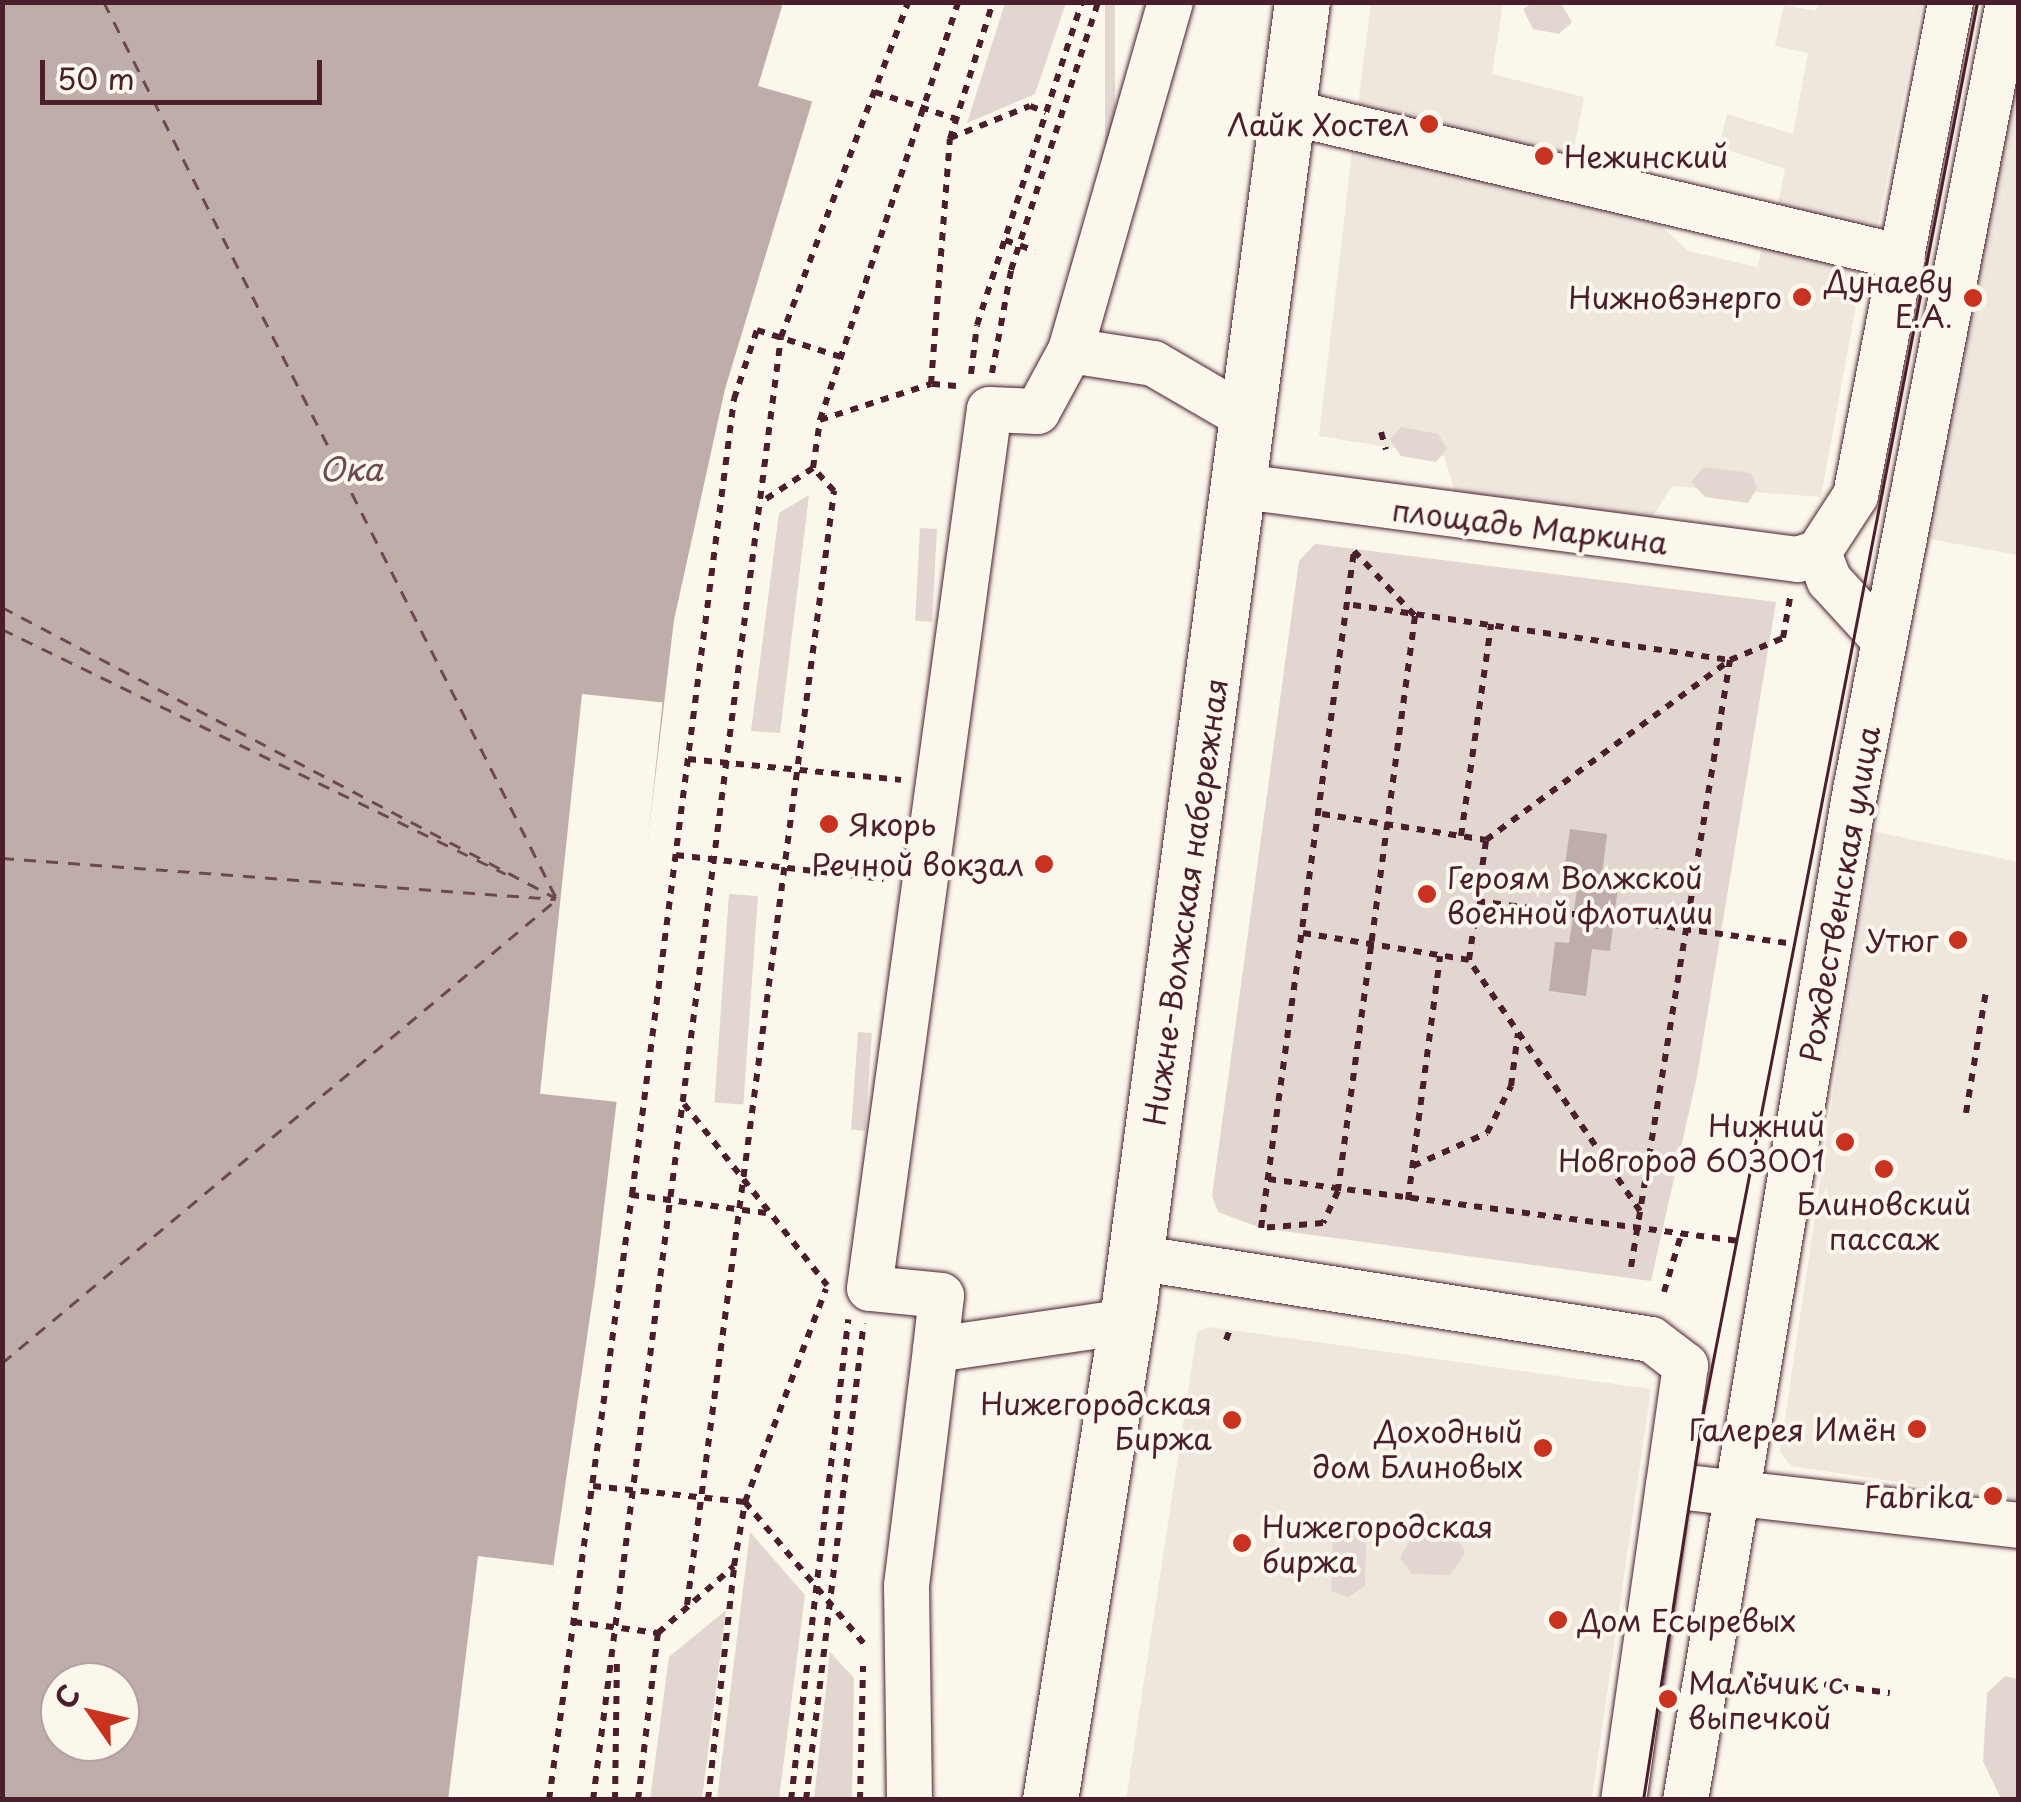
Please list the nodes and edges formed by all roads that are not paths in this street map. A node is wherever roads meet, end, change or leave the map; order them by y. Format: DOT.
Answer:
graph roads {
  1 [pos="1170,2"];
  2 [pos="1302,2"];
  3 [pos="1950,2"];
  4 [pos="2008,2"];
  5 [pos="1290,112"];
  6 [pos="1902,256"];
  7 [pos="1070,350"];
  8 [pos="1251,420"];
  9 [pos="1242,486"];
  10 [pos="1818,552"];
  11 [pos="1884,640"];
  12 [pos="1136,1258"];
  13 [pos="1127,1320"];
  14 [pos="935,1350"];
  15 [pos="1668,1485"];
  16 [pos="1738,1493"];
  17 [pos="2018,1524"];
  18 [pos="909,1800"];
  19 [pos="1050,1800"];
  20 [pos="1623,1800"];
  21 [pos="1684,1800"];
  1 -- 7 [label="street"];
  2 -- 5 [label="main road, Нижне-Волжская набережная"];
  3 -- 6 [label="street"];
  4 -- 11 [label="street, Рождественская улица"];
  5 -- 6 [label="street"];
  5 -- 8 [label="main road, Нижне-Волжская набережная"];
  6 -- 10 [label="street"];
  7 -- 8 [label="street"];
  7 -- 14 [label="street"];
  8 -- 9 [label="main road, Нижне-Волжская набережная"];
  9 -- 10 [label="street, площадь Маркина"];
  9 -- 12 [label="main road, Нижне-Волжская набережная"];
  10 -- 11 [label="street"];
  11 -- 16 [label="street, Рождественская улица"];
  12 -- 13 [label="main road, Нижне-Волжская набережная"];
  12 -- 15 [label="street"];
  13 -- 14 [label="street"];
  13 -- 19 [label="main road, Нижне-Волжская набережная"];
  14 -- 18 [label="street"];
  15 -- 16 [label="street"];
  15 -- 20 [label="street"];
  16 -- 17 [label="street"];
  16 -- 21 [label="street, Рождественская улица"];
}
